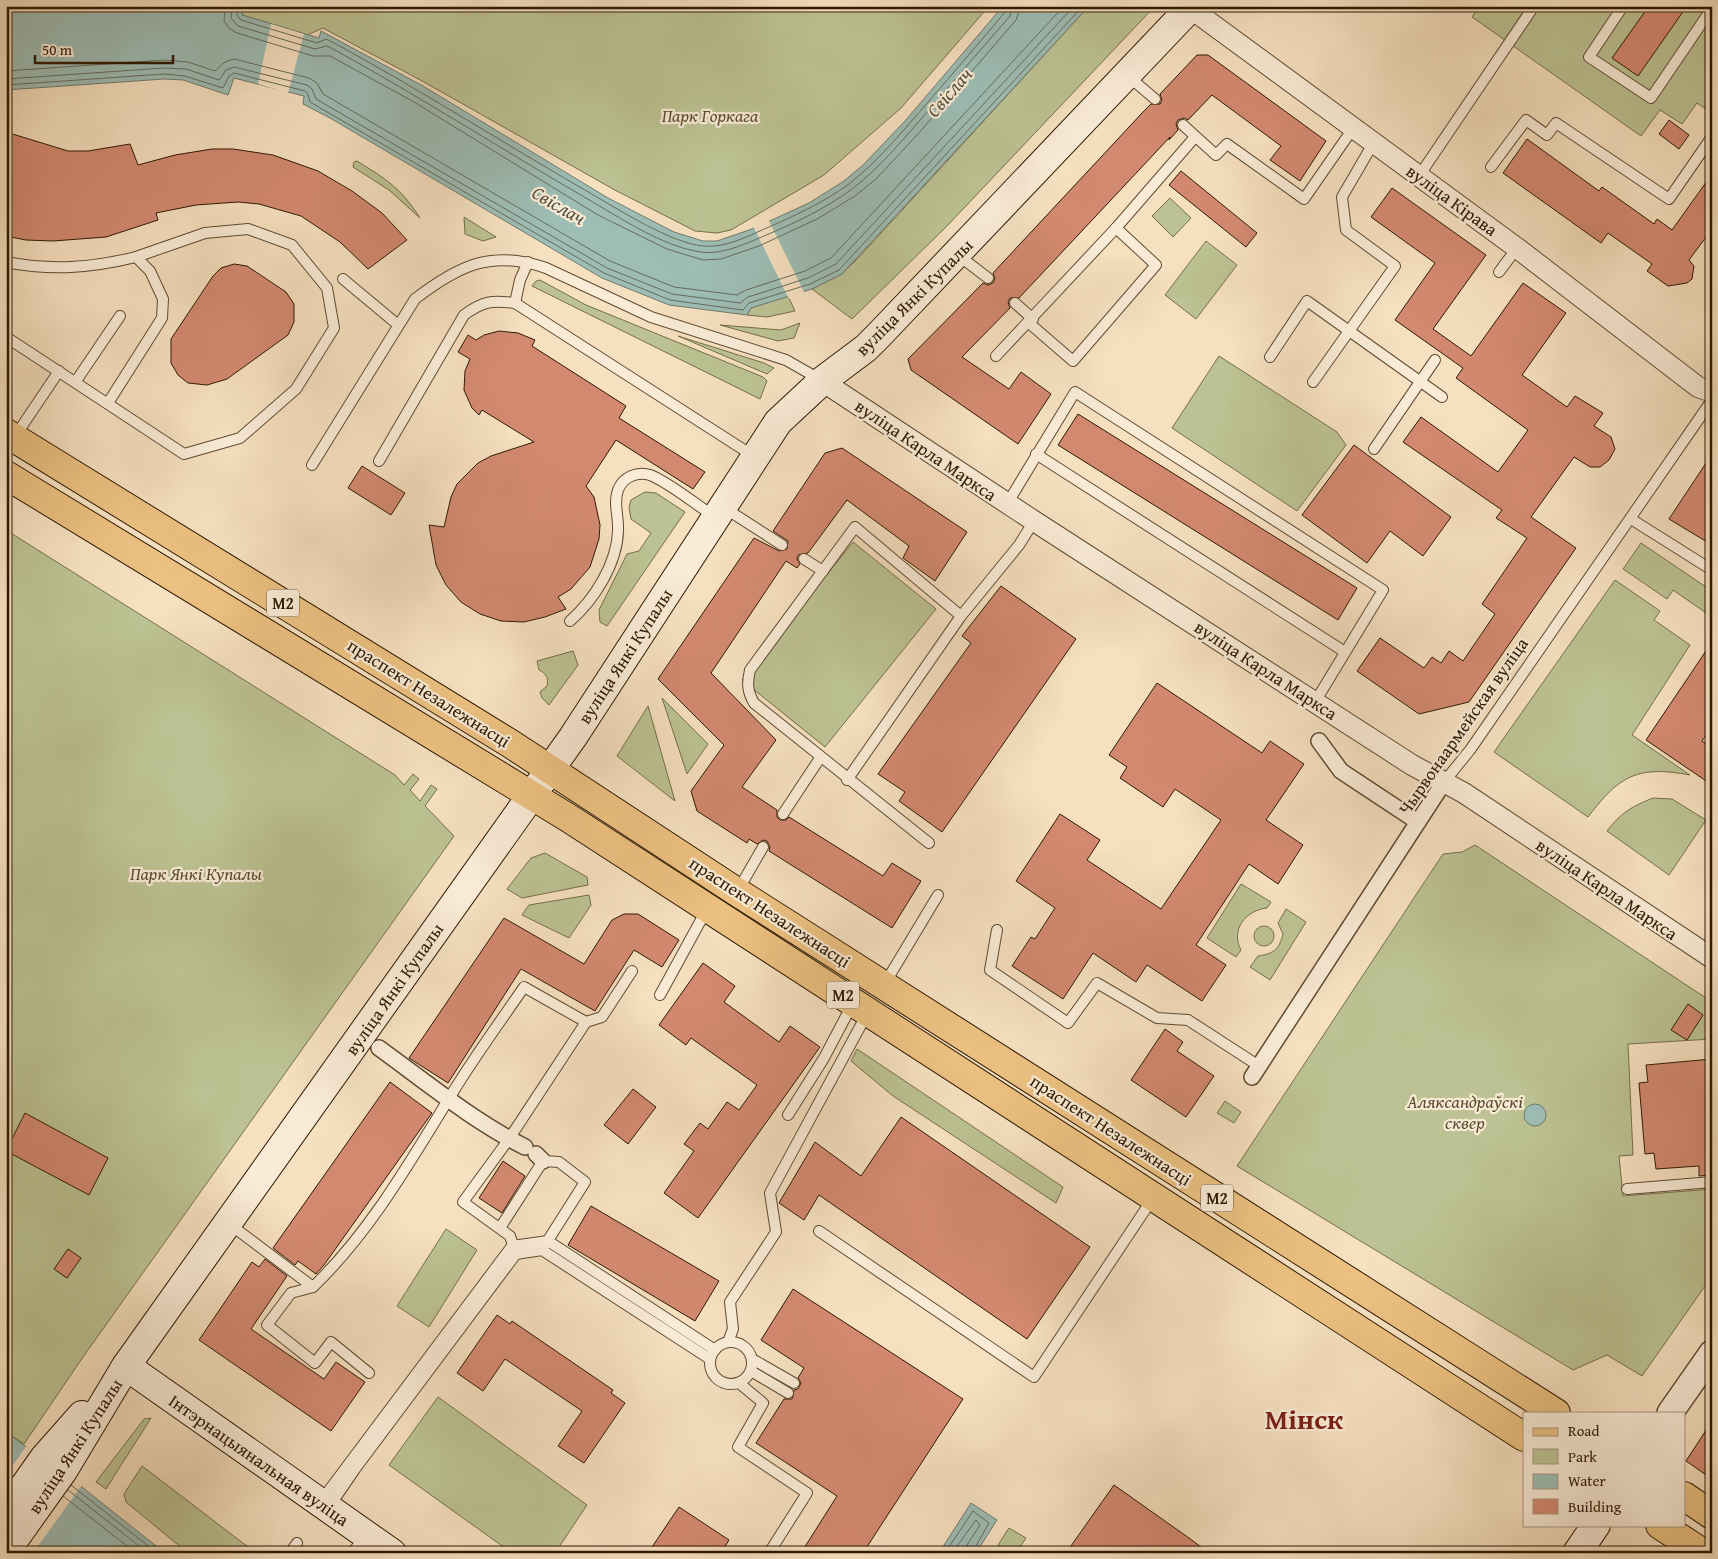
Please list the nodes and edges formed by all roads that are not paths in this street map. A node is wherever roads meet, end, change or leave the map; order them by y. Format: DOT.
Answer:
graph roads {
  1 [pos="1534,6"];
  2 [pos="1623,6"];
  3 [pos="1191,7"];
  4 [pos="1712,8"];
  5 [pos="1128,75"];
  6 [pos="1155,99"];
  7 [pos="1183,126"];
  8 [pos="1354,127"];
  9 [pos="1195,137"];
  10 [pos="1374,142"];
  11 [pos="1712,142"];
  12 [pos="1491,167"];
  13 [pos="1419,176"];
  14 [pos="1116,228"];
  15 [pos="1517,248"];
  16 [pos="957,254"];
  17 [pos="136,258"];
  18 [pos="6,262"];
  19 [pos="528,262"];
  20 [pos="1499,272"];
  21 [pos="988,278"];
  22 [pos="344,279"];
  23 [pos="515,303"];
  24 [pos="1015,303"];
  25 [pos="120,316"];
  26 [pos="1031,321"];
  27 [pos="397,324"];
  28 [pos="1348,330"];
  29 [pos="6,337"];
  30 [pos="996,356"];
  31 [pos="1270,357"];
  32 [pos="1435,360"];
  33 [pos="60,371"];
  34 [pos="76,381"];
  35 [pos="822,381"];
  36 [pos="1313,382"];
  37 [pos="1420,382"];
  38 [pos="1712,392"];
  39 [pos="1442,398"];
  40 [pos="1712,400"];
  41 [pos="108,403"];
  42 [pos="10,436"];
  43 [pos="1374,449"];
  44 [pos="1036,454"];
  45 [pos="755,458"];
  46 [pos="379,461"];
  47 [pos="312,465"];
  48 [pos="6,475"];
  49 [pos="1007,504"];
  50 [pos="719,512"];
  51 [pos="1631,519"];
  52 [pos="1034,521"];
  53 [pos="782,545"];
  54 [pos="804,559"];
  55 [pos="1712,570"];
  56 [pos="823,571"];
  57 [pos="962,616"];
  58 [pos="570,621"];
  59 [pos="1345,652"];
  60 [pos="1314,702"];
  61 [pos="1320,741"];
  62 [pos="820,758"];
  63 [pos="550,769"];
  64 [pos="847,780"];
  65 [pos="1444,782"];
  66 [pos="531,796"];
  67 [pos="783,814"];
  68 [pos="1418,822"];
  69 [pos="929,843"];
  70 [pos="762,847"];
  71 [pos="736,892"];
  72 [pos="938,895"];
  73 [pos="708,908"];
  74 [pos="996,930"];
  75 [pos="1712,958"];
  76 [pos="632,971"];
  77 [pos="884,986"];
  78 [pos="660,996"];
  79 [pos="861,1007"];
  80 [pos="586,1022"];
  81 [pos="368,1045"];
  82 [pos="1255,1072"];
  83 [pos="448,1101"];
  84 [pos="788,1115"];
  85 [pos="507,1141"];
  86 [pos="535,1154"];
  87 [pos="1712,1182"];
  88 [pos="1627,1189"];
  89 [pos="1154,1197"];
  90 [pos="228,1223"];
  91 [pos="500,1228"];
  92 [pos="819,1231"];
  93 [pos="545,1246"];
  94 [pos="514,1250"];
  95 [pos="313,1287"];
  96 [pos="728,1342"];
  97 [pos="1712,1353"];
  98 [pos="712,1355"];
  99 [pos="752,1359"];
  100 [pos="126,1366"];
  101 [pos="751,1372"];
  102 [pos="370,1373"];
  103 [pos="739,1383"];
  104 [pos="794,1384"];
  105 [pos="788,1393"];
  106 [pos="1554,1412"];
  107 [pos="1671,1412"];
  108 [pos="1523,1436"];
  109 [pos="54,1464"];
  110 [pos="1686,1497"];
  111 [pos="324,1505"];
  112 [pos="6,1512"];
  113 [pos="1712,1515"];
  114 [pos="1595,1526"];
  115 [pos="1662,1526"];
  116 [pos="297,1543"];
  117 [pos="359,1544"];
  118 [pos="6,1551"];
  119 [pos="290,1553"];
  120 [pos="392,1553"];
  121 [pos="769,1553"];
  122 [pos="1577,1553"];
  123 [pos="1702,1553"];
  1 -- 13 [label="lane"];
  2 -- 4 [label="lane"];
  3 -- 5 [label="main road, вуліца Янкі Купалы"];
  3 -- 8 [label="street, вуліца Кірава"];
  5 -- 6 [label="lane"];
  5 -- 16 [label="main road, вуліца Янкі Купалы"];
  7 -- 9 [label="lane"];
  8 -- 9 [label="lane"];
  8 -- 10 [label="street, вуліца Кірава"];
  9 -- 14 [label="lane"];
  10 -- 13 [label="street, вуліца Кірава"];
  10 -- 28 [label="lane"];
  11 -- 12 [label="lane"];
  13 -- 15 [label="street, вуліца Кірава"];
  14 -- 26 [label="lane"];
  14 -- 26 [label="lane"];
  15 -- 20 [label="lane"];
  15 -- 38 [label="street, вуліца Кірава"];
  16 -- 21 [label="lane"];
  16 -- 35 [label="main road, вуліца Янкі Купалы"];
  17 -- 18 [label="lane"];
  17 -- 41 [label="lane"];
  17 -- 41 [label="lane"];
  19 -- 23 [label="lane"];
  19 -- 27 [label="lane"];
  19 -- 35 [label="lane"];
  22 -- 27 [label="lane"];
  23 -- 45 [label="lane"];
  23 -- 46 [label="lane"];
  24 -- 26 [label="lane"];
  25 -- 34 [label="lane"];
  26 -- 30 [label="lane"];
  27 -- 47 [label="lane"];
  28 -- 31 [label="lane"];
  28 -- 36 [label="lane"];
  28 -- 37 [label="lane"];
  29 -- 33 [label="lane"];
  32 -- 37 [label="lane"];
  33 -- 34 [label="lane"];
  33 -- 42 [label="lane"];
  34 -- 41 [label="lane"];
  35 -- 45 [label="main road, вуліца Янкі Купалы"];
  35 -- 49 [label="street, вуліца Карла Маркса"];
  37 -- 39 [label="lane"];
  37 -- 43 [label="lane"];
  40 -- 51 [label="lane, Чырвонаармейская вуліца"];
  42 -- 63 [label="main road, праспект Незалежнасці / М2"];
  44 -- 49 [label="lane"];
  44 -- 59 [label="lane"];
  44 -- 59 [label="lane"];
  45 -- 50 [label="main road, вуліца Янкі Купалы"];
  48 -- 66 [label="main road, праспект Незалежнасці / М2"];
  49 -- 52 [label="street, вуліца Карла Маркса"];
  50 -- 53 [label="lane"];
  50 -- 58 [label="lane"];
  50 -- 63 [label="main road, вуліца Янкі Купалы"];
  51 -- 55 [label="lane"];
  51 -- 65 [label="lane, Чырвонаармейская вуліца"];
  52 -- 57 [label="lane"];
  52 -- 60 [label="street, вуліца Карла Маркса"];
  54 -- 56 [label="lane"];
  56 -- 57 [label="lane"];
  56 -- 62 [label="lane"];
  57 -- 64 [label="lane"];
  59 -- 60 [label="lane"];
  60 -- 65 [label="street, вуліца Карла Маркса"];
  61 -- 68 [label="street"];
  62 -- 64 [label="lane"];
  62 -- 67 [label="lane"];
  63 -- 66 [label="main road, вуліца Янкі Купалы"];
  63 -- 71 [label="main road, праспект Незалежнасці / М2"];
  64 -- 69 [label="lane"];
  65 -- 68 [label="street, Чырвонаармейская вуліца"];
  65 -- 75 [label="street, вуліца Карла Маркса"];
  66 -- 73 [label="main road, праспект Незалежнасці / М2"];
  66 -- 81 [label="main road, вуліца Янкі Купалы"];
  68 -- 82 [label="street, Чырвонаармейская вуліца"];
  70 -- 71 [label="lane"];
  71 -- 77 [label="main road, праспект Незалежнасці / М2"];
  72 -- 77 [label="lane"];
  73 -- 78 [label="lane"];
  73 -- 79 [label="main road, праспект Незалежнасці / М2"];
  74 -- 82 [label="lane"];
  76 -- 80 [label="lane"];
  77 -- 106 [label="main road, праспект Незалежнасці / М2"];
  79 -- 84 [label="lane"];
  79 -- 89 [label="main road, праспект Незалежнасці / М2"];
  79 -- 96 [label="lane"];
  80 -- 83 [label="lane"];
  80 -- 85 [label="lane"];
  81 -- 83 [label="street"];
  81 -- 83 [label="lane"];
  81 -- 90 [label="main road, вуліца Янкі Купалы"];
  83 -- 85 [label="street"];
  83 -- 95 [label="lane"];
  85 -- 86 [label="street"];
  85 -- 91 [label="lane"];
  86 -- 91 [label="lane"];
  86 -- 93 [label="lane"];
  87 -- 88 [label="lane"];
  89 -- 92 [label="lane"];
  89 -- 108 [label="main road, праспект Незалежнасці / М2"];
  90 -- 95 [label="lane"];
  90 -- 100 [label="main road, вуліца Янкі Купалы"];
  91 -- 94 [label="lane"];
  93 -- 94 [label="lane"];
  93 -- 98 [label="lane"];
  94 -- 111 [label="lane"];
  95 -- 102 [label="lane"];
  96 -- 98 [label="lane"];
  96 -- 99 [label="lane"];
  97 -- 107 [label="street"];
  98 -- 103 [label="lane"];
  99 -- 101 [label="lane"];
  99 -- 104 [label="lane"];
  100 -- 109 [label="main road, вуліца Янкі Купалы"];
  100 -- 111 [label="main road, Інтэрнацыянальная вуліца"];
  101 -- 103 [label="lane"];
  101 -- 105 [label="lane"];
  103 -- 121 [label="lane"];
  109 -- 112 [label="main road, вуліца Янкі Купалы"];
  109 -- 118 [label="main road, вуліца Янкі Купалы"];
  110 -- 113 [label="main road"];
  111 -- 117 [label="main road, Інтэрнацыянальная вуліца"];
  114 -- 122 [label="main road"];
  115 -- 123 [label="main road"];
  116 -- 119 [label="lane"];
  117 -- 120 [label="main road, Інтэрнацыянальная вуліца"];
}
